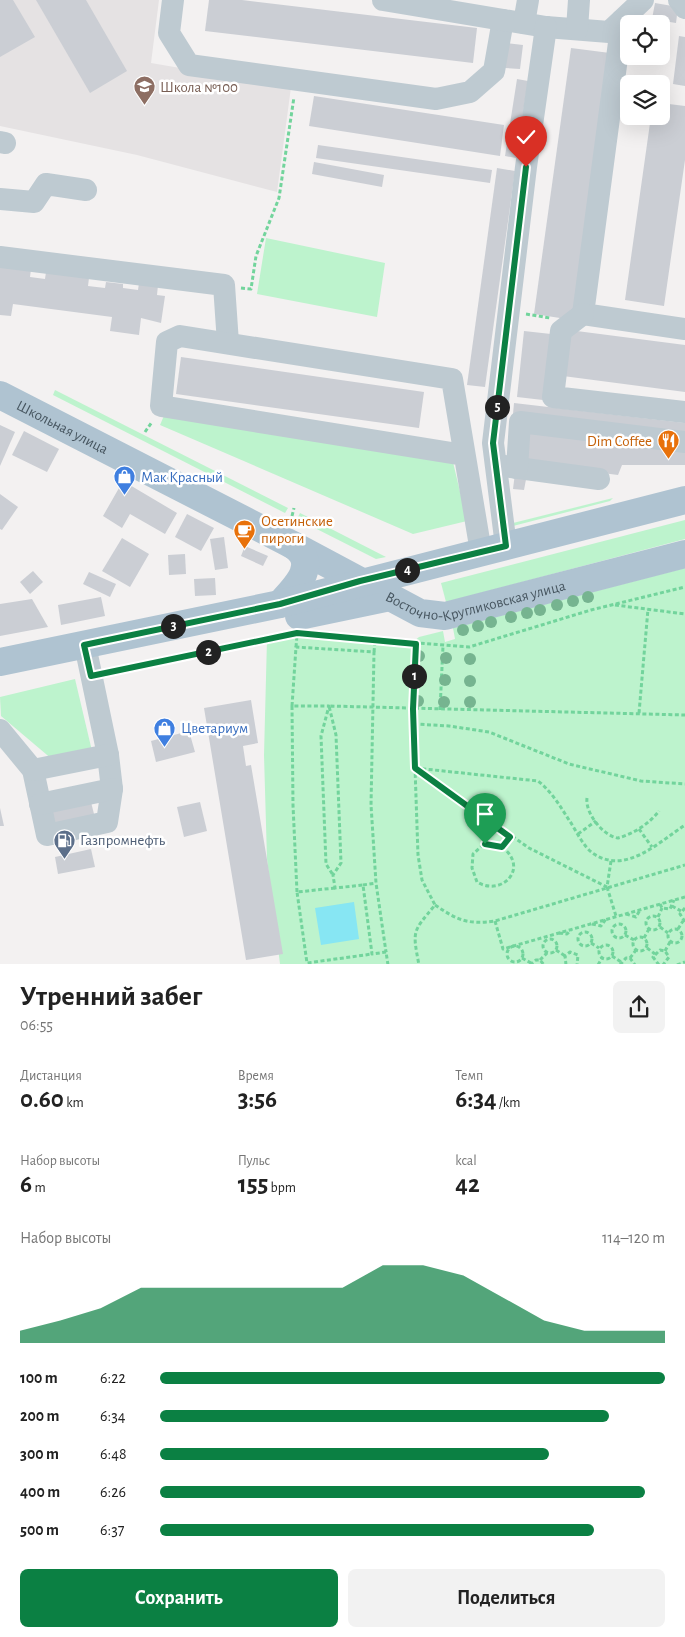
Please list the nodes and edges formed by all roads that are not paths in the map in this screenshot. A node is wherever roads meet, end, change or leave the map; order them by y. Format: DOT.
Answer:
graph roads {
  1 [pos="173,0"];
  2 [pos="528,0"];
  3 [pos="579,0"];
  4 [pos="643,0"];
  5 [pos="679,0"];
  6 [pos="391,1"];
  7 [pos="449,5"];
  8 [pos="685,8"];
  9 [pos="627,15"];
  10 [pos="514,22"];
  11 [pos="620,22"];
  12 [pos="546,27"];
  13 [pos="577,29"];
  14 [pos="620,34"];
  15 [pos="86,190"];
  16 [pos="0,199"];
  17 [pos="0,257"];
  18 [pos="578,318"];
  19 [pos="685,329"];
  20 [pos="228,343"];
  21 [pos="0,377"];
  22 [pos="0,395"];
  23 [pos="685,412"];
  24 [pos="685,442"];
  25 [pos="464,455"];
  26 [pos="506,466"];
  27 [pos="599,479"];
  28 [pos="685,500"];
  29 [pos="293,545"];
  30 [pos="494,549"];
  31 [pos="685,554"];
  32 [pos="360,581"];
  33 [pos="389,586"];
  34 [pos="280,604"];
  35 [pos="88,660"];
  36 [pos="0,662"];
  37 [pos="0,679"];
  38 [pos="0,730"];
  39 [pos="108,755"];
  40 [pos="32,770"];
  41 [pos="112,788"];
  42 [pos="40,804"];
  1 -- 10 [label="lane"];
  2 -- 10 [label="lane"];
  3 -- 13 [label="lane"];
  4 -- 9 [label="lane"];
  5 -- 8 [label="lane"];
  6 -- 7 [label="lane"];
  7 -- 10 [label="lane"];
  10 -- 12 [label="lane"];
  11 -- 13 [label="lane"];
  12 -- 13 [label="lane"];
  12 -- 26 [label="lane"];
  14 -- 18 [label="lane"];
  15 -- 16 [label="lane"];
  17 -- 20 [label="lane"];
  18 -- 19 [label="lane"];
  18 -- 23 [label="lane"];
  20 -- 25 [label="lane"];
  20 -- 25 [label="lane"];
  21 -- 33 [label="main road, Школьная улица"];
  22 -- 29 [label="main road, Школьная улица"];
  24 -- 26 [label="lane"];
  25 -- 30 [label="lane"];
  26 -- 27 [label="lane"];
  26 -- 30 [label="lane"];
  28 -- 30 [label="main road, Восточно-Кругликовская улица"];
  29 -- 32 [label="main road, Школьная улица"];
  29 -- 34 [label="main road"];
  30 -- 33 [label="main road, Восточно-Кругликовская улица"];
  31 -- 33 [label="main road, Восточно-Кругликовская улица"];
  32 -- 33 [label="main road, Восточно-Кругликовская улица"];
  32 -- 34 [label="main road, Восточно-Кругликовская улица"];
  33 -- 35 [label="main road, Восточно-Кругликовская улица"];
  34 -- 35 [label="main road, Восточно-Кругликовская улица"];
  35 -- 36 [label="main road, Восточно-Кругликовская улица"];
  35 -- 37 [label="main road, Восточно-Кругликовская улица"];
  35 -- 39 [label="lane"];
  38 -- 40 [label="lane"];
  39 -- 40 [label="lane"];
  39 -- 41 [label="lane"];
  40 -- 42 [label="lane"];
  41 -- 42 [label="lane"];
  41 -- 42 [label="lane"];
}
